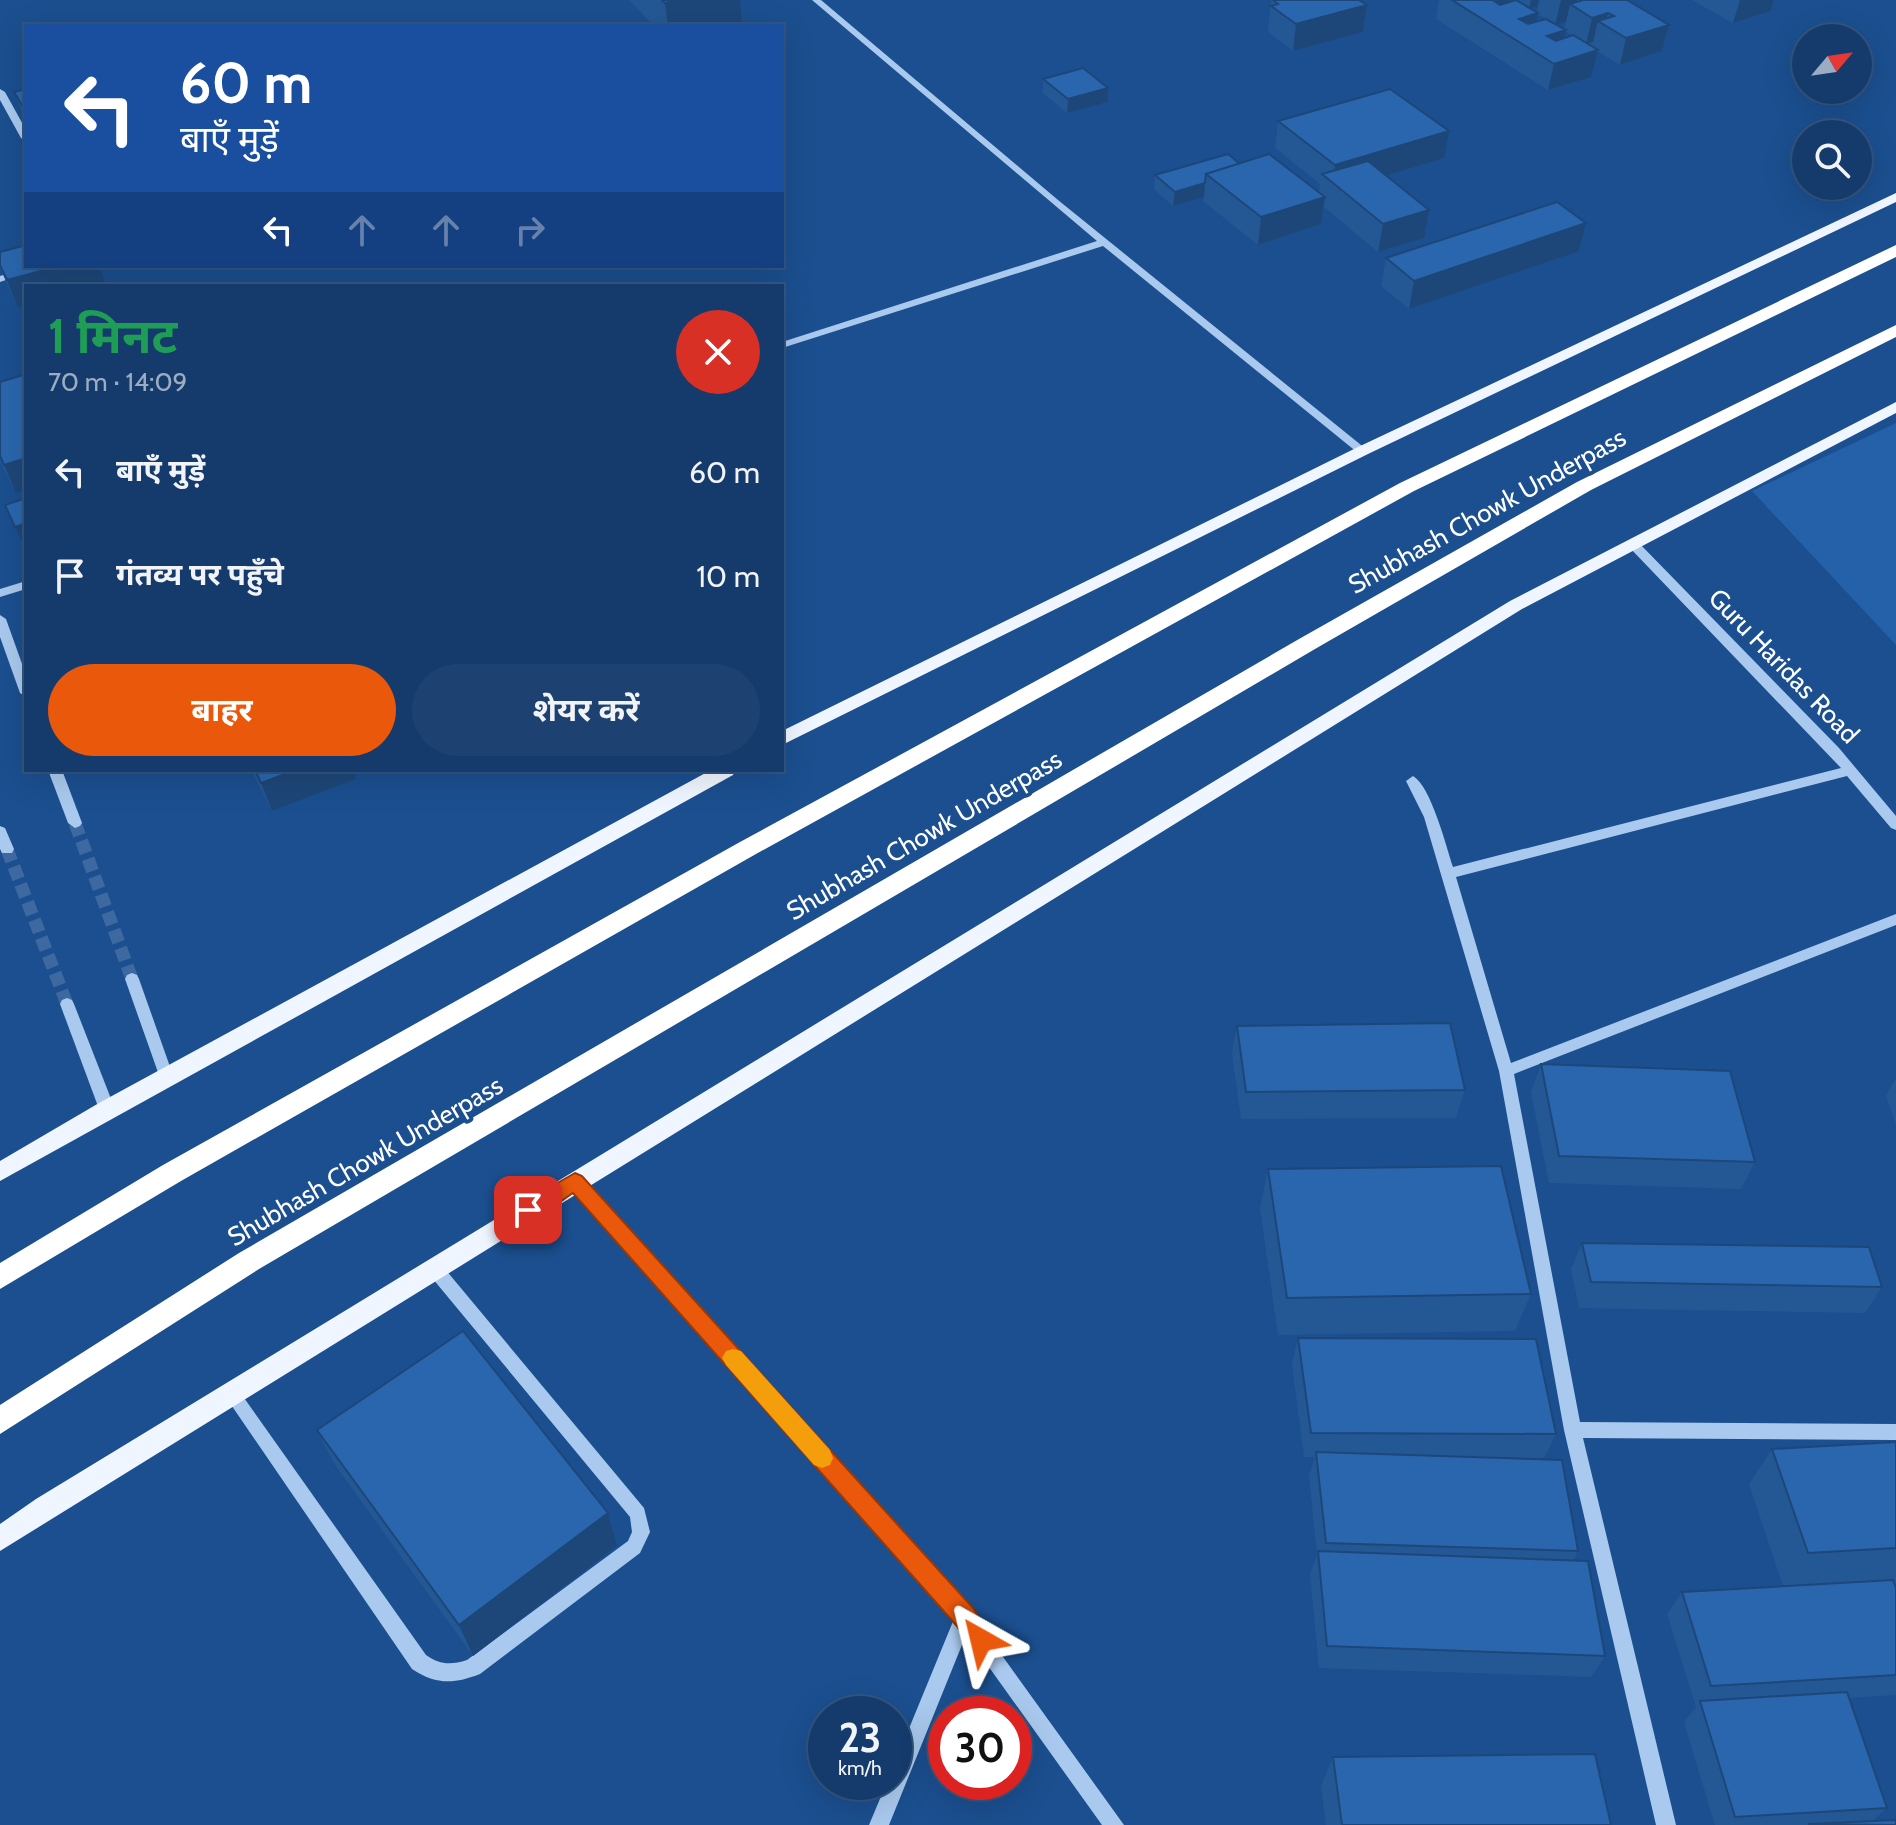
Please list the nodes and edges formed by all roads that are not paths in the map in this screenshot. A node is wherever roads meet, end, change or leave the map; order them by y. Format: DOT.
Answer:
graph roads {
  1 [pos="816,0"];
  2 [pos="0,92"];
  3 [pos="24,134"];
  4 [pos="1896,197"];
  5 [pos="1105,242"];
  6 [pos="1896,250"];
  7 [pos="36,268"];
  8 [pos="0,279"];
  9 [pos="1896,330"];
  10 [pos="784,344"];
  11 [pos="1896,407"];
  12 [pos="1362,451"];
  13 [pos="1633,544"];
  14 [pos="24,586"];
  15 [pos="0,593"];
  16 [pos="0,619"];
  17 [pos="24,687"];
  18 [pos="784,738"];
  19 [pos="1851,770"];
  20 [pos="56,772"];
  21 [pos="722,772"];
  22 [pos="1413,781"];
  23 [pos="75,823"];
  24 [pos="1896,825"];
  25 [pos="0,831"];
  26 [pos="7,849"];
  27 [pos="1447,874"];
  28 [pos="1896,919"];
  29 [pos="132,979"];
  30 [pos="67,1004"];
  31 [pos="1506,1071"];
  32 [pos="167,1078"];
  33 [pos="107,1109"];
  34 [pos="0,1172"];
  35 [pos="575,1182"];
  36 [pos="434,1268"];
  37 [pos="0,1277"];
  38 [pos="231,1393"];
  39 [pos="0,1421"];
  40 [pos="1573,1430"];
  41 [pos="1896,1432"];
  42 [pos="0,1539"];
  43 [pos="964,1617"];
  44 [pos="879,1825"];
  45 [pos="1114,1825"];
  46 [pos="1666,1825"];
  1 -- 5 [label="street"];
  2 -- 3 [label="street"];
  4 -- 12 [label="main road"];
  5 -- 10 [label="street"];
  5 -- 12 [label="street"];
  6 -- 37 [label="highway, Shubhash Chowk Underpass"];
  7 -- 8 [label="street"];
  9 -- 39 [label="highway, Shubhash Chowk Underpass"];
  11 -- 13 [label="main road"];
  12 -- 18 [label="main road"];
  13 -- 19 [label="street, Guru Haridas Road"];
  13 -- 35 [label="main road"];
  14 -- 15 [label="street"];
  16 -- 17 [label="street"];
  19 -- 24 [label="street, Guru Haridas Road"];
  19 -- 27 [label="street"];
  20 -- 23 [label="street"];
  21 -- 32 [label="main road"];
  22 -- 27 [label="street"];
  25 -- 26 [label="street"];
  27 -- 31 [label="street"];
  28 -- 31 [label="street"];
  29 -- 32 [label="street"];
  30 -- 33 [label="street"];
  31 -- 40 [label="street"];
  32 -- 33 [label="main road"];
  33 -- 34 [label="main road"];
  35 -- 36 [label="main road"];
  35 -- 43 [label="street"];
  36 -- 38 [label="main road"];
  36 -- 38 [label="street"];
  38 -- 42 [label="main road"];
  40 -- 41 [label="street"];
  40 -- 46 [label="street"];
  43 -- 44 [label="street"];
  43 -- 45 [label="street"];
}
